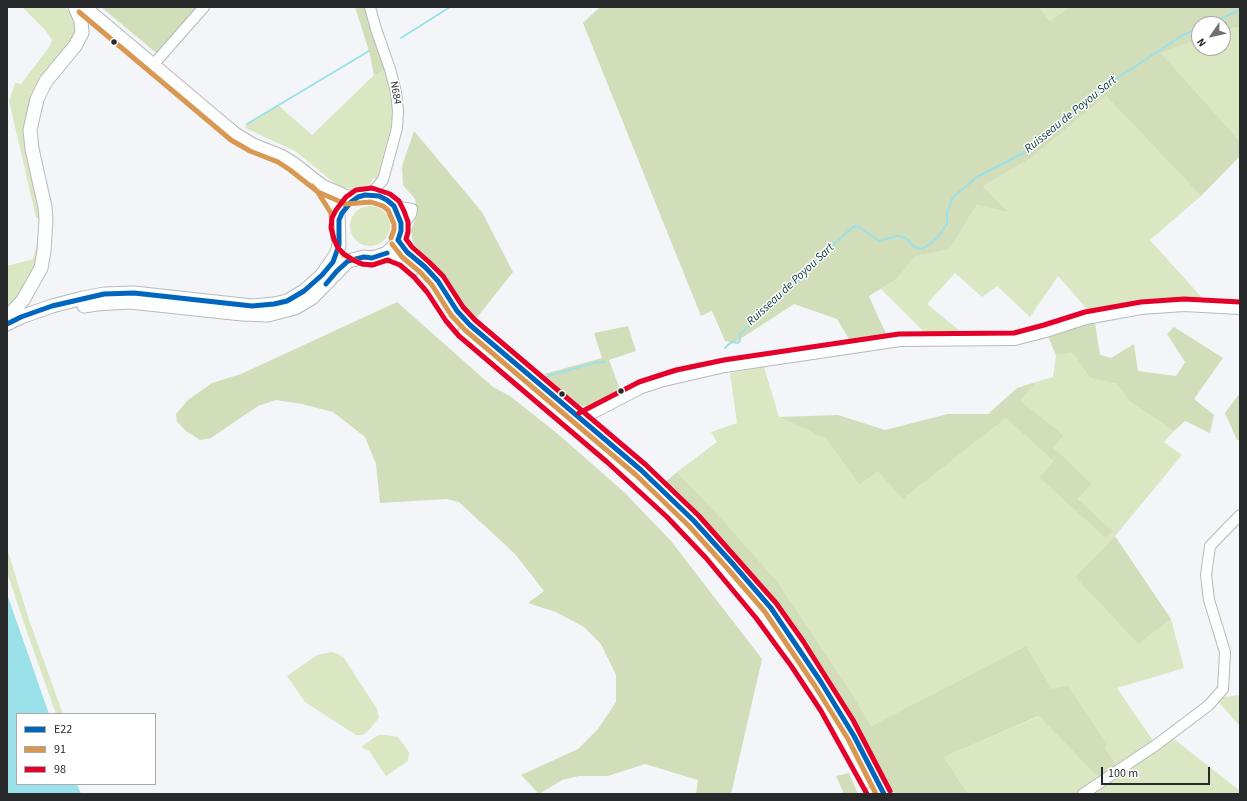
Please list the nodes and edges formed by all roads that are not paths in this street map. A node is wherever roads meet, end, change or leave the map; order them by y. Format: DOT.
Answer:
graph roads {
  1 [pos="75,7"];
  2 [pos="84,7"];
  3 [pos="204,7"];
  4 [pos="370,7"];
  5 [pos="153,65"];
  6 [pos="382,180"];
  7 [pos="322,186"];
  8 [pos="361,196"];
  9 [pos="390,203"];
  10 [pos="339,224"];
  11 [pos="399,236"];
  12 [pos="387,253"];
  13 [pos="364,257"];
  14 [pos="1240,309"];
  15 [pos="7,318"];
  16 [pos="7,324"];
  17 [pos="7,328"];
  18 [pos="582,419"];
  19 [pos="568,420"];
  20 [pos="1240,515"];
  21 [pos="875,794"];
  22 [pos="884,794"];
  23 [pos="1083,794"];
  1 -- 15 [label="main road"];
  2 -- 5 [label="main road"];
  3 -- 5 [label="street"];
  4 -- 6 [label="street, N684 / N684"];
  5 -- 7 [label="main road"];
  6 -- 8 [label="street"];
  6 -- 9 [label="street"];
  7 -- 8 [label="main road"];
  7 -- 10 [label="main road"];
  8 -- 9 [label="main road"];
  8 -- 10 [label="main road"];
  9 -- 11 [label="main road"];
  10 -- 13 [label="main road"];
  10 -- 16 [label="main road"];
  11 -- 12 [label="main road"];
  11 -- 18 [label="main road"];
  12 -- 13 [label="main road"];
  12 -- 19 [label="main road"];
  13 -- 17 [label="main road"];
  14 -- 18 [label="street"];
  18 -- 19 [label="street"];
  18 -- 22 [label="main road"];
  19 -- 21 [label="main road"];
  20 -- 23 [label="street"];
}
